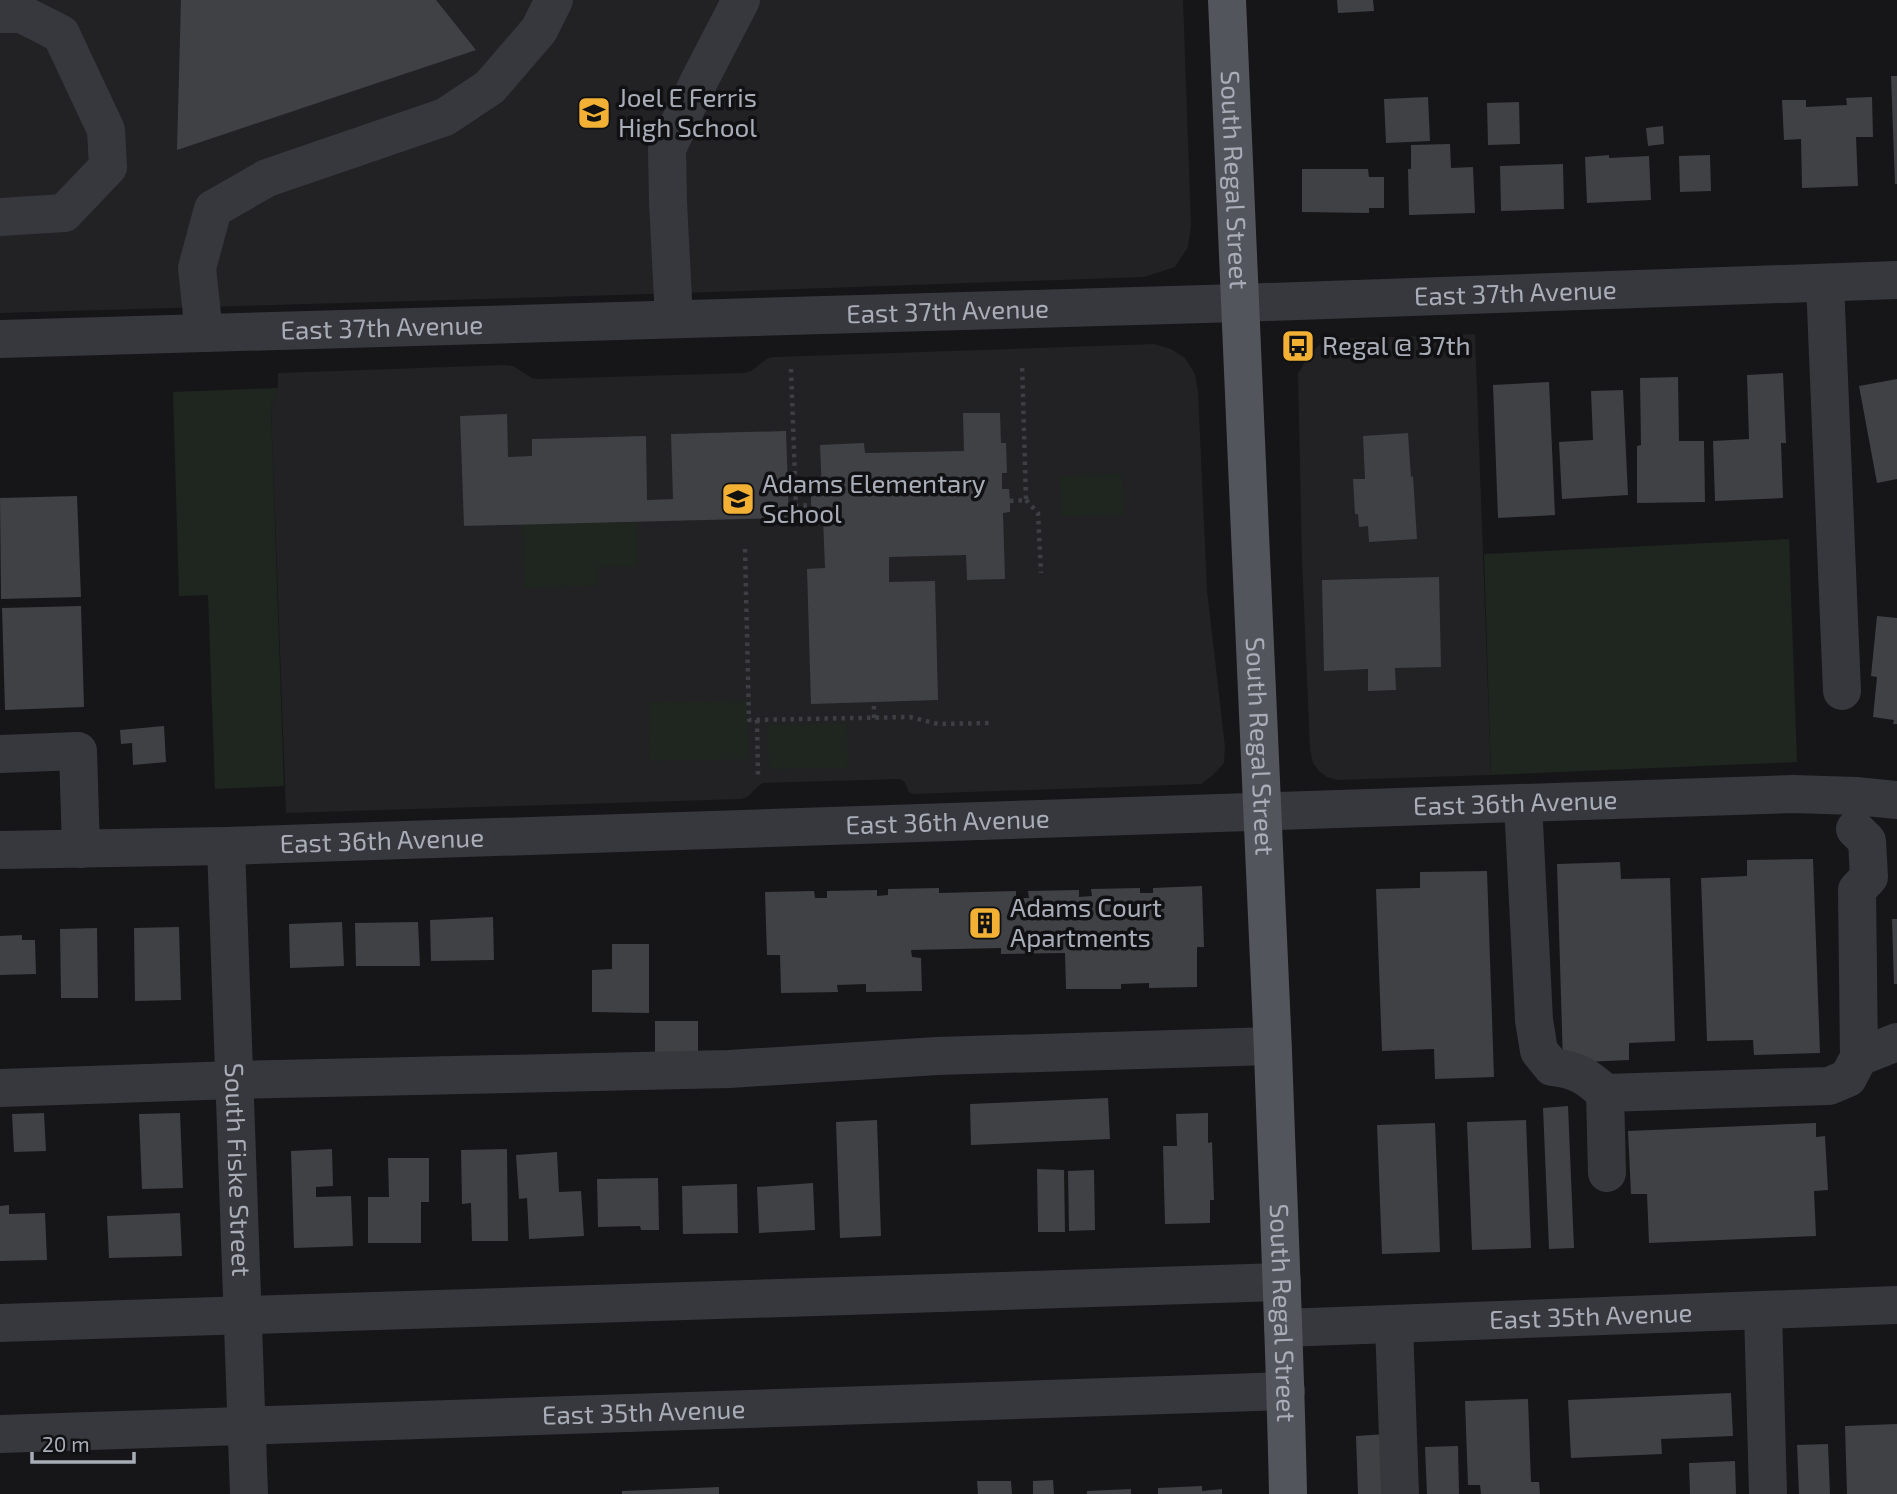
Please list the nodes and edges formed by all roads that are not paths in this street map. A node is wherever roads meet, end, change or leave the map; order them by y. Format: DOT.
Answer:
graph roads {
  1 [pos="554,0"];
  2 [pos="741,0"];
  3 [pos="1227,0"];
  4 [pos="0,14"];
  5 [pos="0,217"];
  6 [pos="1897,280"];
  7 [pos="1825,283"];
  8 [pos="1238,303"];
  9 [pos="674,319"];
  10 [pos="204,332"];
  11 [pos="0,340"];
  12 [pos="1842,691"];
  13 [pos="0,754"];
  14 [pos="1897,800"];
  15 [pos="1523,803"];
  16 [pos="1264,812"];
  17 [pos="1855,812"];
  18 [pos="226,846"];
  19 [pos="81,849"];
  20 [pos="0,850"];
  21 [pos="1897,1042"];
  22 [pos="1272,1046"];
  23 [pos="1859,1058"];
  24 [pos="235,1080"];
  25 [pos="0,1088"];
  26 [pos="1605,1093"];
  27 [pos="1607,1173"];
  28 [pos="1282,1282"];
  29 [pos="1897,1305"];
  30 [pos="1763,1310"];
  31 [pos="243,1315"];
  32 [pos="0,1323"];
  33 [pos="1394,1324"];
  34 [pos="1283,1328"];
  35 [pos="1286,1391"];
  36 [pos="247,1426"];
  37 [pos="0,1434"];
  38 [pos="249,1494"];
  39 [pos="1288,1494"];
  40 [pos="1400,1494"];
  41 [pos="1768,1494"];
  1 -- 10 [label="street"];
  2 -- 9 [label="street"];
  3 -- 8 [label="main road, South Regal Street"];
  4 -- 5 [label="street"];
  6 -- 7 [label="street, East 37th Avenue"];
  7 -- 8 [label="street, East 37th Avenue"];
  7 -- 12 [label="street"];
  8 -- 9 [label="street, East 37th Avenue"];
  8 -- 16 [label="main road, South Regal Street"];
  9 -- 10 [label="street, East 37th Avenue"];
  10 -- 11 [label="street, East 37th Avenue"];
  13 -- 19 [label="street"];
  14 -- 17 [label="street, East 36th Avenue"];
  15 -- 16 [label="street, East 36th Avenue"];
  15 -- 17 [label="street, East 36th Avenue"];
  15 -- 26 [label="street"];
  16 -- 18 [label="street, East 36th Avenue"];
  16 -- 22 [label="main road, South Regal Street"];
  17 -- 23 [label="street"];
  18 -- 19 [label="street, East 36th Avenue"];
  18 -- 24 [label="street, South Fiske Street"];
  19 -- 20 [label="street, East 36th Avenue"];
  21 -- 23 [label="street"];
  22 -- 24 [label="street"];
  22 -- 28 [label="main road, South Regal Street"];
  23 -- 26 [label="street"];
  24 -- 25 [label="street"];
  24 -- 31 [label="street, South Fiske Street"];
  26 -- 27 [label="street"];
  28 -- 31 [label="street"];
  28 -- 34 [label="main road, South Regal Street"];
  29 -- 30 [label="street, East 35th Avenue"];
  30 -- 33 [label="street, East 35th Avenue"];
  30 -- 41 [label="street"];
  31 -- 32 [label="street"];
  31 -- 36 [label="street, South Fiske Street"];
  33 -- 34 [label="street, East 35th Avenue"];
  33 -- 40 [label="street"];
  34 -- 35 [label="main road, South Regal Street"];
  35 -- 36 [label="street, East 35th Avenue"];
  35 -- 39 [label="main road, South Regal Street"];
  36 -- 37 [label="street, East 35th Avenue"];
  36 -- 38 [label="street, South Fiske Street"];
}
